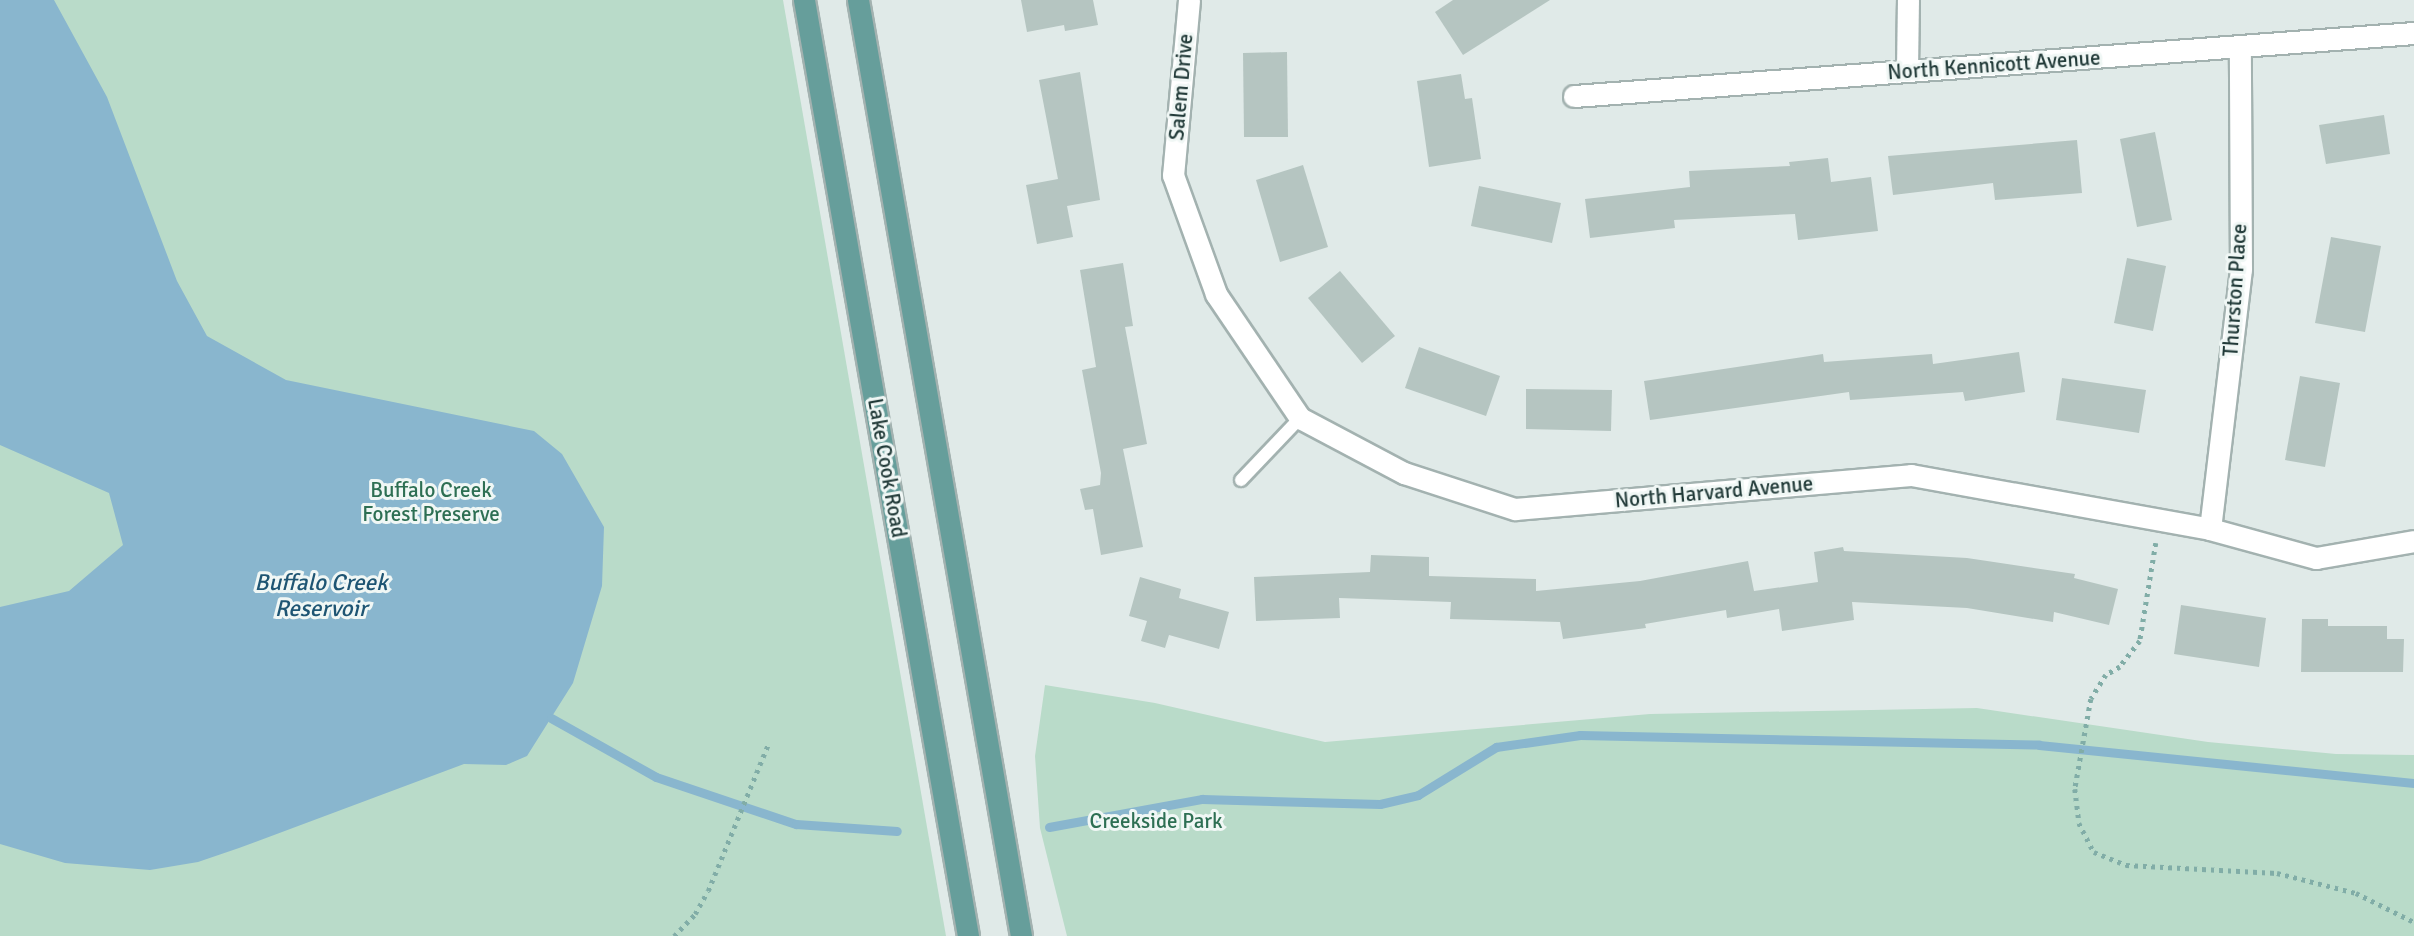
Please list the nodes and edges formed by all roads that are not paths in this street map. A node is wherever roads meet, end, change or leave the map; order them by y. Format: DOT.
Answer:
graph roads {
  1 [pos="804,0"];
  2 [pos="858,0"];
  3 [pos="1189,0"];
  4 [pos="1908,0"];
  5 [pos="2414,33"];
  6 [pos="2240,50"];
  7 [pos="1907,70"];
  8 [pos="1574,96"];
  9 [pos="1173,175"];
  10 [pos="1300,418"];
  11 [pos="1241,480"];
  12 [pos="2210,528"];
  13 [pos="2414,541"];
  14 [pos="968,936"];
  15 [pos="1021,936"];
  1 -- 14 [label="main road, Lake Cook Road"];
  2 -- 15 [label="main road"];
  3 -- 9 [label="street, Salem Drive"];
  4 -- 7 [label="street"];
  5 -- 6 [label="street, North Kennicott Avenue"];
  6 -- 7 [label="street, North Kennicott Avenue"];
  6 -- 12 [label="street, Thurston Place"];
  7 -- 8 [label="street, North Kennicott Avenue"];
  9 -- 10 [label="street, North Harvard Avenue"];
  10 -- 11 [label="lane"];
  10 -- 12 [label="street, North Harvard Avenue"];
  12 -- 13 [label="street, North Harvard Avenue"];
}
